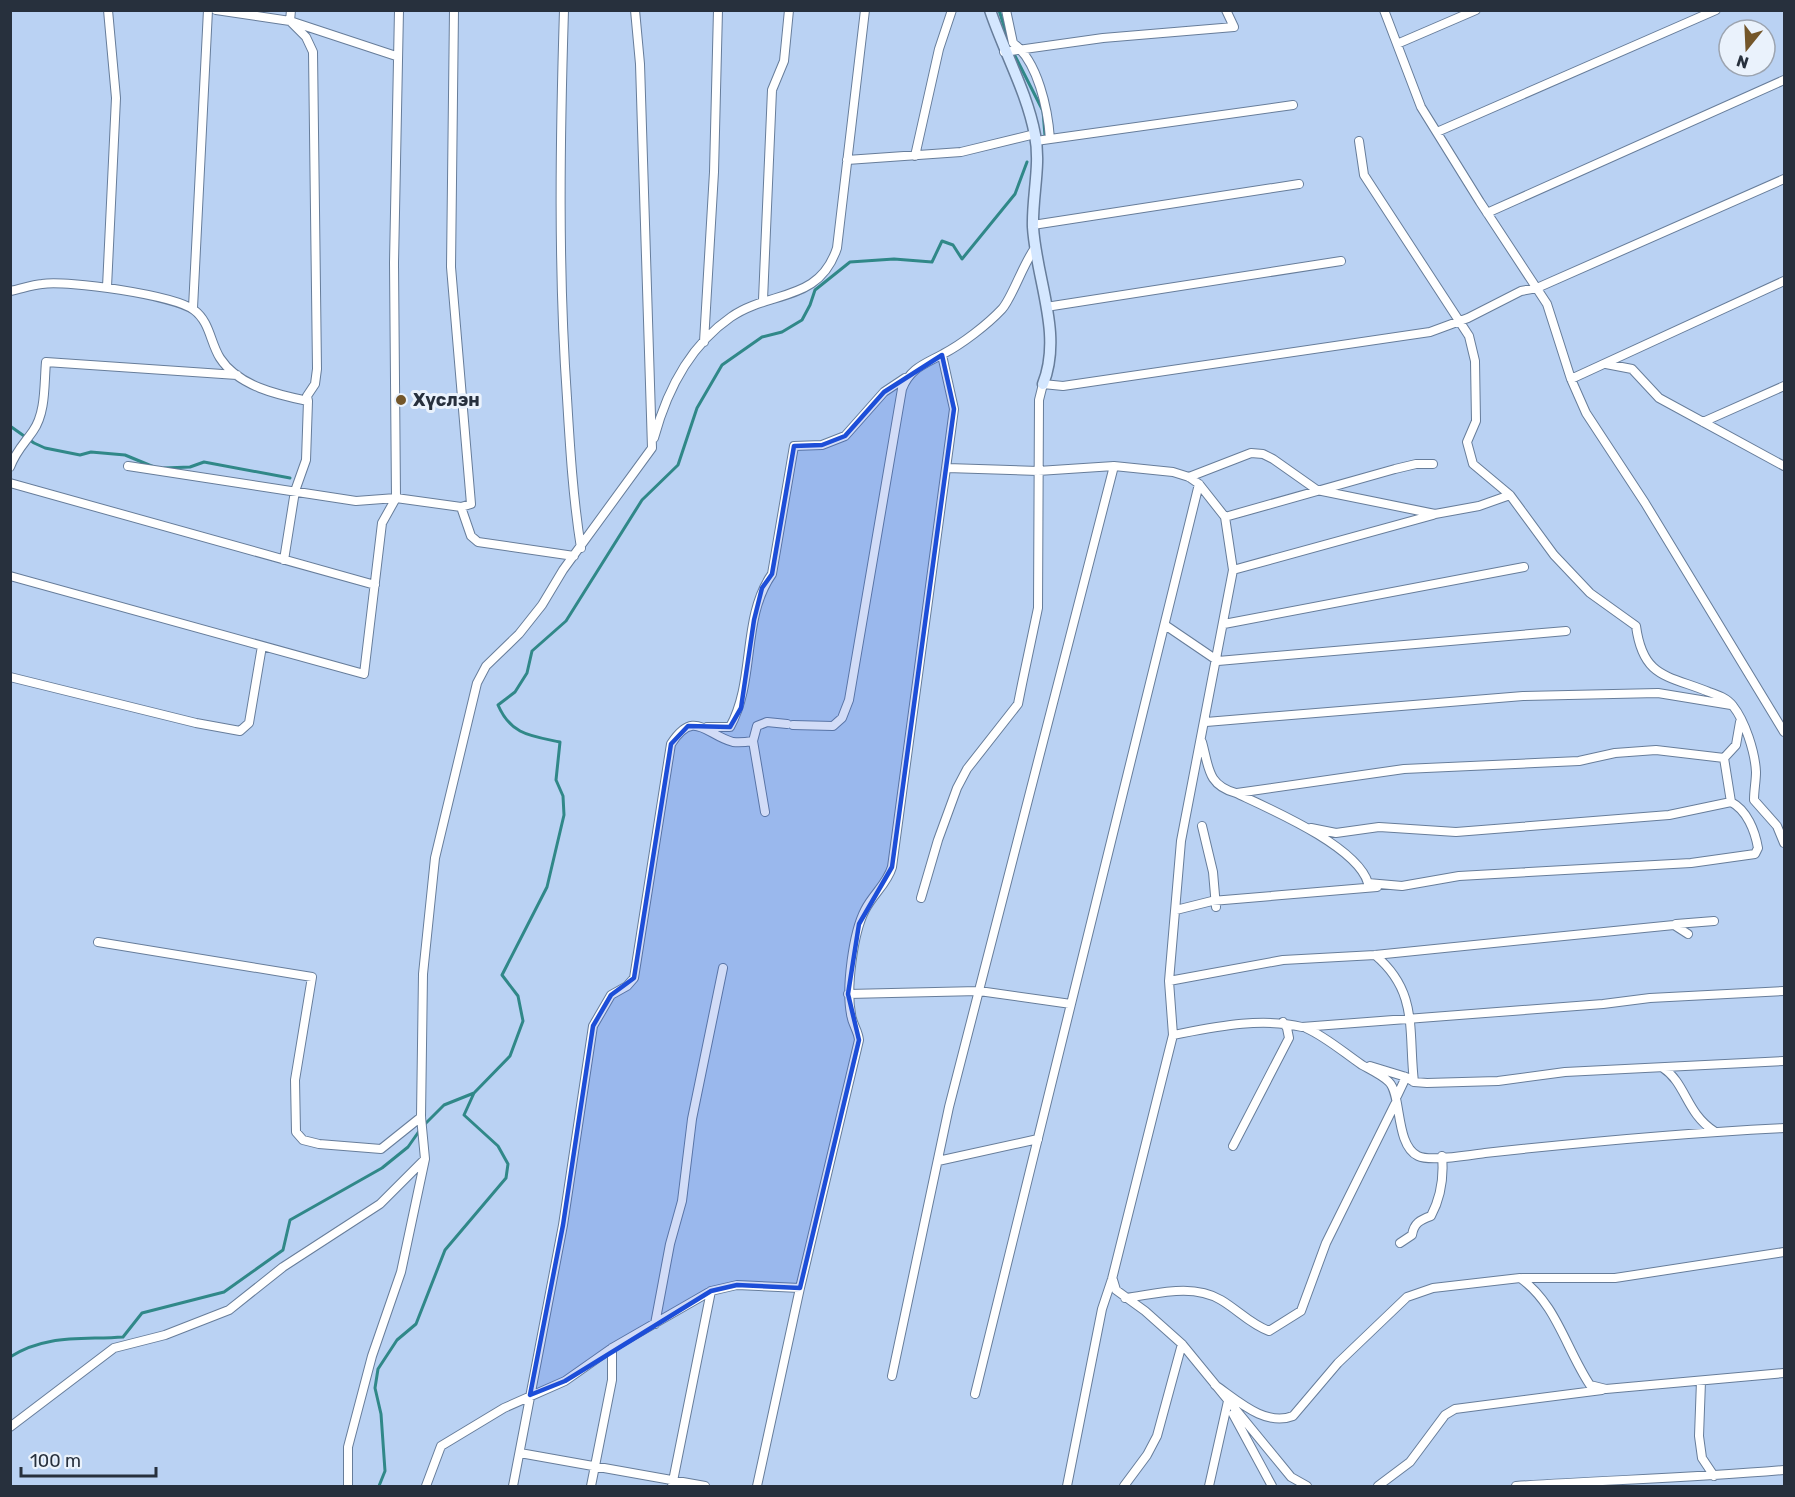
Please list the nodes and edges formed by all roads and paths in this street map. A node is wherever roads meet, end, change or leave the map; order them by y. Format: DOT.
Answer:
graph roads {
  1 [pos="108,10"];
  2 [pos="207,10"];
  3 [pos="216,10"];
  4 [pos="291,10"];
  5 [pos="399,10"];
  6 [pos="454,10"];
  7 [pos="564,10"];
  8 [pos="635,10"];
  9 [pos="718,10"];
  10 [pos="789,10"];
  11 [pos="864,10"];
  12 [pos="952,10"];
  13 [pos="990,10"];
  14 [pos="1006,10"];
  15 [pos="1226,10"];
  16 [pos="1384,10"];
  17 [pos="1476,10"];
  18 [pos="1716,10"];
  19 [pos="290,21"];
  20 [pos="1397,44"];
  21 [pos="1022,49"];
  22 [pos="1004,52"];
  23 [pos="396,56"];
  24 [pos="1785,81"];
  25 [pos="1293,105"];
  26 [pos="1437,132"];
  27 [pos="1036,138"];
  28 [pos="1050,139"];
  29 [pos="1359,141"];
  30 [pos="915,156"];
  31 [pos="846,160"];
  32 [pos="1785,179"];
  33 [pos="1299,184"];
  34 [pos="1487,213"];
  35 [pos="1033,225"];
  36 [pos="1035,248"];
  37 [pos="1341,261"];
  38 [pos="1785,281"];
  39 [pos="107,287"];
  40 [pos="1537,288"];
  41 [pos="10,291"];
  42 [pos="763,300"];
  43 [pos="193,308"];
  44 [pos="1046,308"];
  45 [pos="1460,321"];
  46 [pos="704,342"];
  47 [pos="942,355"];
  48 [pos="1606,364"];
  49 [pos="237,375"];
  50 [pos="906,378"];
  51 [pos="1571,379"];
  52 [pos="1043,384"];
  53 [pos="1785,386"];
  54 [pos="308,401"];
  55 [pos="1704,422"];
  56 [pos="652,448"];
  57 [pos="1433,464"];
  58 [pos="1114,465"];
  59 [pos="128,466"];
  60 [pos="1785,466"];
  61 [pos="10,467"];
  62 [pos="947,468"];
  63 [pos="1038,471"];
  64 [pos="1189,477"];
  65 [pos="10,483"];
  66 [pos="1199,483"];
  67 [pos="1317,490"];
  68 [pos="295,491"];
  69 [pos="1510,495"];
  70 [pos="396,498"];
  71 [pos="461,507"];
  72 [pos="1435,514"];
  73 [pos="1225,517"];
  74 [pos="581,548"];
  75 [pos="574,556"];
  76 [pos="284,560"];
  77 [pos="1524,567"];
  78 [pos="1233,570"];
  79 [pos="10,576"];
  80 [pos="375,585"];
  81 [pos="1224,624"];
  82 [pos="1165,625"];
  83 [pos="1566,631"];
  84 [pos="262,646"];
  85 [pos="1218,661"];
  86 [pos="10,677"];
  87 [pos="1733,706"];
  88 [pos="1741,717"];
  89 [pos="1206,722"];
  90 [pos="1781,724"];
  91 [pos="706,727"];
  92 [pos="1785,732"];
  93 [pos="1202,740"];
  94 [pos="753,741"];
  95 [pos="1724,758"];
  96 [pos="1236,793"];
  97 [pos="1731,802"];
  98 [pos="765,812"];
  99 [pos="1298,823"];
  100 [pos="1202,826"];
  101 [pos="1785,843"];
  102 [pos="1387,886"];
  103 [pos="921,898"];
  104 [pos="1216,904"];
  105 [pos="1176,910"];
  106 [pos="1714,921"];
  107 [pos="1674,925"];
  108 [pos="1688,934"];
  109 [pos="98,942"];
  110 [pos="1375,955"];
  111 [pos="723,968"];
  112 [pos="1169,981"];
  113 [pos="979,991"];
  114 [pos="1785,992"];
  115 [pos="848,994"];
  116 [pos="1071,1005"];
  117 [pos="1412,1017"];
  118 [pos="1283,1022"];
  119 [pos="1302,1027"];
  120 [pos="1173,1035"];
  121 [pos="1785,1061"];
  122 [pos="1361,1064"];
  123 [pos="1663,1068"];
  124 [pos="1406,1077"];
  125 [pos="1414,1082"];
  126 [pos="1396,1100"];
  127 [pos="421,1117"];
  128 [pos="1785,1128"];
  129 [pos="1714,1131"];
  130 [pos="1038,1139"];
  131 [pos="1233,1146"];
  132 [pos="1442,1156"];
  133 [pos="425,1159"];
  134 [pos="938,1161"];
  135 [pos="1401,1243"];
  136 [pos="1785,1252"];
  137 [pos="1520,1278"];
  138 [pos="1112,1279"];
  139 [pos="800,1288"];
  140 [pos="711,1291"];
  141 [pos="1125,1298"];
  142 [pos="655,1324"];
  143 [pos="1182,1344"];
  144 [pos="612,1348"];
  145 [pos="1785,1373"];
  146 [pos="892,1376"];
  147 [pos="1701,1381"];
  148 [pos="1215,1385"];
  149 [pos="1606,1389"];
  150 [pos="975,1394"];
  151 [pos="530,1395"];
  152 [pos="1228,1404"];
  153 [pos="10,1427"];
  154 [pos="520,1453"];
  155 [pos="594,1467"];
  156 [pos="1785,1470"];
  157 [pos="1714,1476"];
  158 [pos="1290,1477"];
  159 [pos="673,1483"];
  160 [pos="348,1486"];
  161 [pos="426,1486"];
  162 [pos="513,1486"];
  163 [pos="591,1486"];
  164 [pos="705,1486"];
  165 [pos="757,1486"];
  166 [pos="1067,1486"];
  167 [pos="1124,1486"];
  168 [pos="1209,1486"];
  169 [pos="1272,1486"];
  170 [pos="1298,1486"];
  171 [pos="1307,1486"];
  172 [pos="1378,1486"];
  173 [pos="1516,1486"];
  1 -- 39 [label="street"];
  2 -- 43 [label="street"];
  3 -- 19 [label="street"];
  4 -- 19 [label="street"];
  5 -- 23 [label="street"];
  6 -- 71 [label="street"];
  7 -- 74 [label="street"];
  8 -- 56 [label="street"];
  9 -- 46 [label="street"];
  10 -- 42 [label="street"];
  11 -- 31 [label="street"];
  12 -- 30 [label="street"];
  13 -- 22 [label="street"];
  14 -- 21 [label="street"];
  15 -- 21 [label="street"];
  16 -- 20 [label="street"];
  17 -- 20 [label="street"];
  18 -- 26 [label="street"];
  19 -- 23 [label="street"];
  19 -- 54 [label="street"];
  20 -- 26 [label="street"];
  21 -- 22 [label="street"];
  21 -- 28 [label="street"];
  22 -- 27 [label="street"];
  23 -- 70 [label="street"];
  24 -- 34 [label="street"];
  25 -- 28 [label="street"];
  26 -- 34 [label="street"];
  27 -- 28 [label="street"];
  27 -- 30 [label="street"];
  27 -- 35 [label="street"];
  29 -- 45 [label="street"];
  30 -- 31 [label="street"];
  31 -- 42 [label="street"];
  32 -- 40 [label="street"];
  33 -- 35 [label="street"];
  34 -- 40 [label="street"];
  35 -- 36 [label="street"];
  36 -- 44 [label="street"];
  36 -- 47 [label="street"];
  37 -- 44 [label="street"];
  38 -- 48 [label="street"];
  39 -- 41 [label="street"];
  39 -- 43 [label="street"];
  40 -- 45 [label="street"];
  40 -- 51 [label="street"];
  42 -- 46 [label="street"];
  43 -- 49 [label="street"];
  44 -- 52 [label="street"];
  45 -- 52 [label="street"];
  45 -- 69 [label="street"];
  46 -- 56 [label="street"];
  47 -- 50 [label="street"];
  47 -- 62 [label="street"];
  48 -- 51 [label="street"];
  48 -- 55 [label="street"];
  49 -- 54 [label="street"];
  49 -- 61 [label="street"];
  50 -- 91 [label="street"];
  50 -- 94 [label="street"];
  51 -- 90 [label="street"];
  52 -- 63 [label="street"];
  53 -- 55 [label="street"];
  54 -- 68 [label="street"];
  55 -- 60 [label="street"];
  56 -- 74 [label="street"];
  57 -- 67 [label="street"];
  58 -- 63 [label="street"];
  58 -- 64 [label="street"];
  58 -- 113 [label="street"];
  59 -- 68 [label="street"];
  62 -- 63 [label="street"];
  62 -- 115 [label="street"];
  63 -- 103 [label="street"];
  64 -- 66 [label="street"];
  64 -- 67 [label="street"];
  65 -- 76 [label="street"];
  66 -- 73 [label="street"];
  66 -- 82 [label="street"];
  67 -- 72 [label="street"];
  67 -- 73 [label="street"];
  68 -- 70 [label="street"];
  68 -- 76 [label="street"];
  69 -- 72 [label="street"];
  69 -- 87 [label="street"];
  70 -- 71 [label="street"];
  70 -- 80 [label="street"];
  71 -- 75 [label="street"];
  72 -- 78 [label="street"];
  73 -- 78 [label="street"];
  74 -- 75 [label="street"];
  75 -- 127 [label="street"];
  76 -- 80 [label="street"];
  77 -- 81 [label="street"];
  78 -- 81 [label="street"];
  79 -- 84 [label="street"];
  80 -- 84 [label="street"];
  81 -- 85 [label="street"];
  82 -- 85 [label="street"];
  82 -- 116 [label="street"];
  83 -- 85 [label="street"];
  84 -- 86 [label="street"];
  85 -- 89 [label="street"];
  87 -- 88 [label="street"];
  87 -- 89 [label="street"];
  88 -- 95 [label="street"];
  88 -- 101 [label="street"];
  89 -- 93 [label="street"];
  90 -- 92 [label="street"];
  91 -- 94 [label="street"];
  91 -- 151 [label="street"];
  93 -- 96 [label="street"];
  93 -- 105 [label="street"];
  94 -- 98 [label="street"];
  95 -- 96 [label="street"];
  95 -- 97 [label="street"];
  96 -- 99 [label="street"];
  97 -- 99 [label="street"];
  97 -- 102 [label="street"];
  99 -- 102 [label="street"];
  100 -- 104 [label="street"];
  102 -- 104 [label="street"];
  104 -- 105 [label="street"];
  105 -- 112 [label="street"];
  106 -- 107 [label="street"];
  107 -- 108 [label="street"];
  107 -- 110 [label="street"];
  109 -- 127 [label="street"];
  110 -- 112 [label="street"];
  110 -- 117 [label="street"];
  111 -- 142 [label="street"];
  112 -- 120 [label="street"];
  113 -- 115 [label="street"];
  113 -- 116 [label="street"];
  113 -- 134 [label="street"];
  114 -- 117 [label="street"];
  115 -- 139 [label="street"];
  116 -- 130 [label="street"];
  117 -- 119 [label="street"];
  117 -- 125 [label="street"];
  118 -- 119 [label="street"];
  118 -- 120 [label="street"];
  118 -- 131 [label="street"];
  119 -- 122 [label="street"];
  120 -- 138 [label="street"];
  121 -- 123 [label="street"];
  122 -- 124 [label="street"];
  122 -- 126 [label="street"];
  123 -- 125 [label="street"];
  123 -- 129 [label="street"];
  124 -- 125 [label="street"];
  124 -- 126 [label="street"];
  126 -- 132 [label="street"];
  126 -- 141 [label="street"];
  127 -- 133 [label="street"];
  128 -- 129 [label="street"];
  129 -- 132 [label="street"];
  130 -- 134 [label="street"];
  130 -- 150 [label="street"];
  132 -- 135 [label="street"];
  133 -- 153 [label="street"];
  133 -- 160 [label="street"];
  134 -- 146 [label="street"];
  136 -- 137 [label="street"];
  137 -- 148 [label="street"];
  137 -- 149 [label="street"];
  138 -- 141 [label="street"];
  138 -- 166 [label="street"];
  139 -- 140 [label="street"];
  139 -- 165 [label="street"];
  140 -- 142 [label="street"];
  140 -- 159 [label="street"];
  141 -- 143 [label="street"];
  142 -- 144 [label="street"];
  143 -- 148 [label="street"];
  143 -- 167 [label="street"];
  144 -- 151 [label="street"];
  144 -- 155 [label="street"];
  145 -- 147 [label="street"];
  147 -- 149 [label="street"];
  147 -- 157 [label="street"];
  148 -- 152 [label="street"];
  149 -- 172 [label="street"];
  151 -- 154 [label="street"];
  151 -- 161 [label="street"];
  152 -- 158 [label="street"];
  152 -- 168 [label="street"];
  152 -- 169 [label="street"];
  154 -- 155 [label="street"];
  154 -- 162 [label="street"];
  155 -- 159 [label="street"];
  155 -- 163 [label="street"];
  156 -- 157 [label="street"];
  157 -- 173 [label="street"];
  158 -- 170 [label="street"];
  158 -- 171 [label="street"];
  159 -- 164 [label="street"];
}
